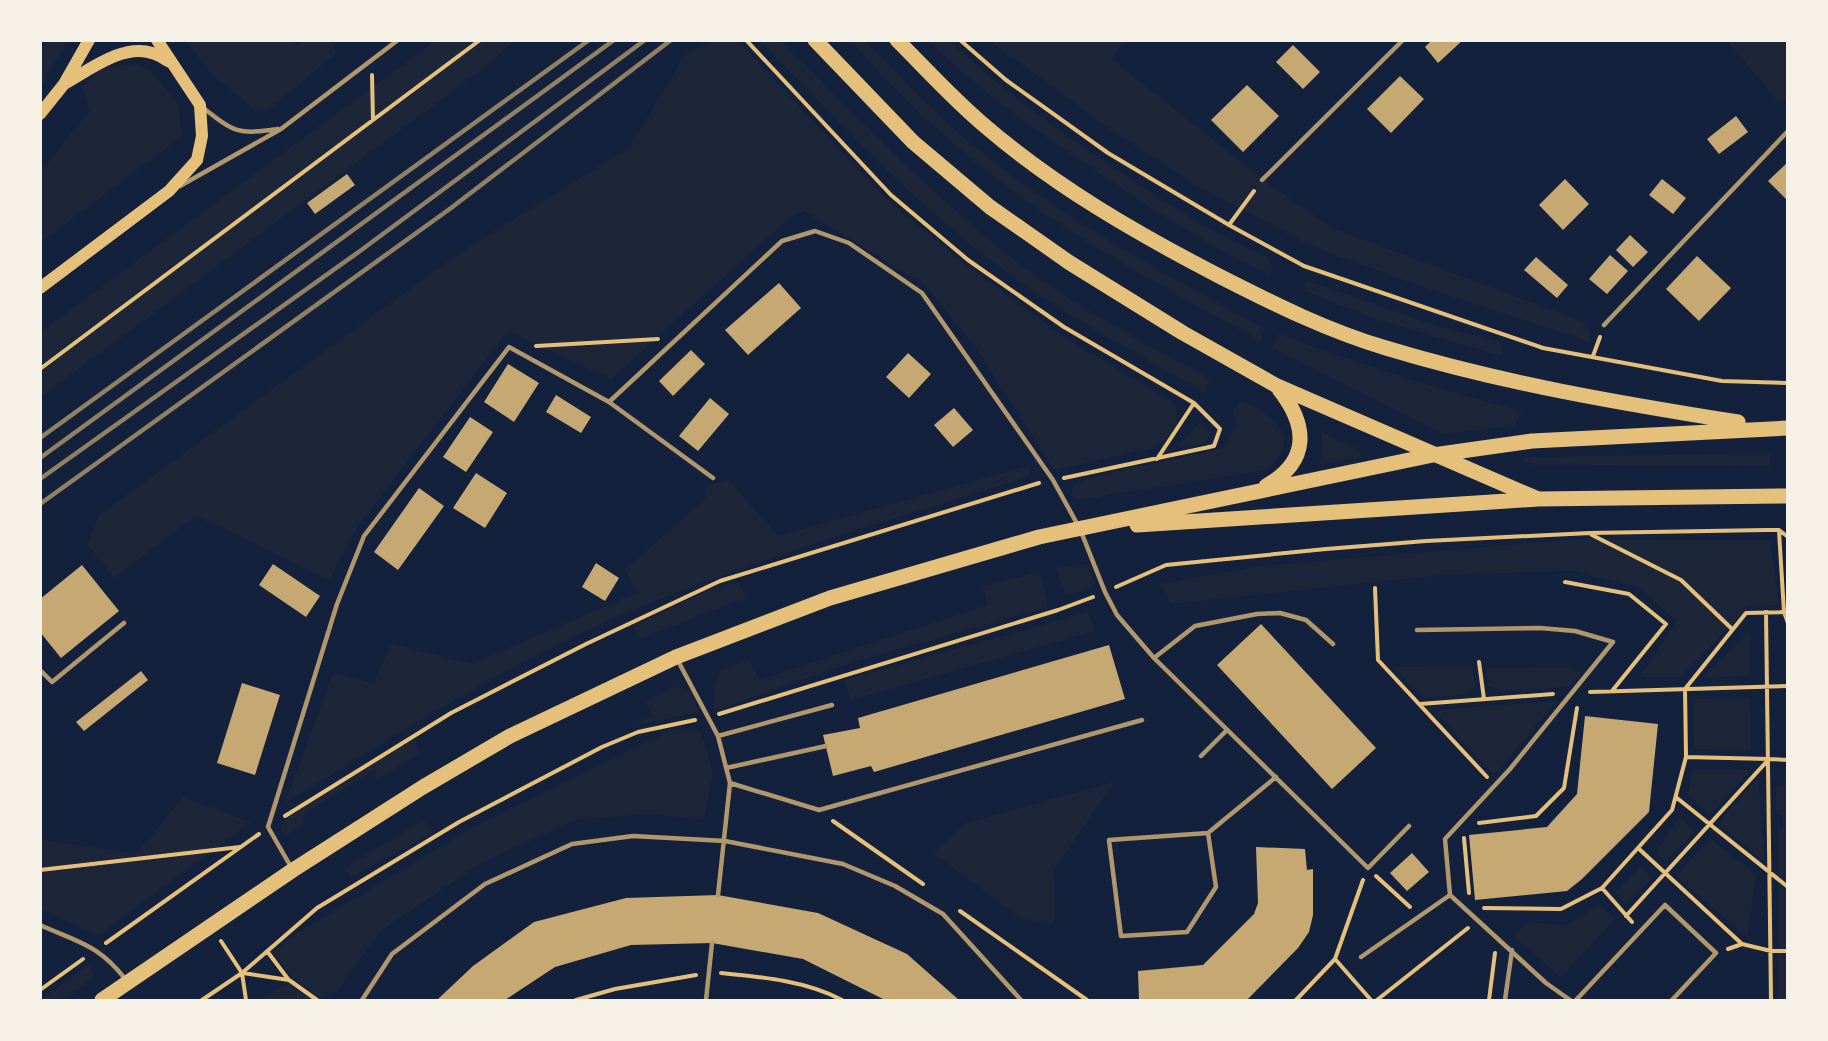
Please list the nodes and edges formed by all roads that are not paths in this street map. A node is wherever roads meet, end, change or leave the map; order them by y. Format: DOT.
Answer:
graph roads {
  1 [pos="88,40"];
  2 [pos="157,40"];
  3 [pos="398,40"];
  4 [pos="815,40"];
  5 [pos="897,40"];
  6 [pos="1403,40"];
  7 [pos="171,62"];
  8 [pos="64,84"];
  9 [pos="200,105"];
  10 [pos="40,114"];
  11 [pos="281,129"];
  12 [pos="1788,131"];
  13 [pos="1262,180"];
  14 [pos="170,191"];
  15 [pos="40,288"];
  16 [pos="1604,325"];
  17 [pos="1277,386"];
  18 [pos="609,402"];
  19 [pos="1768,427"];
  20 [pos="1788,428"];
  21 [pos="1433,455"];
  22 [pos="713,478"];
  23 [pos="1254,493"];
  24 [pos="1788,496"];
  25 [pos="1538,499"];
  26 [pos="1080,529"];
  27 [pos="124,622"];
  28 [pos="1417,630"];
  29 [pos="1333,644"];
  30 [pos="676,657"];
  31 [pos="1154,658"];
  32 [pos="40,670"];
  33 [pos="832,705"];
  34 [pos="1142,720"];
  35 [pos="1227,730"];
  36 [pos="718,736"];
  37 [pos="826,746"];
  38 [pos="1200,756"];
  39 [pos="726,768"];
  40 [pos="1276,777"];
  41 [pos="730,783"];
  42 [pos="1409,826"];
  43 [pos="1208,833"];
  44 [pos="724,840"];
  45 [pos="293,870"];
  46 [pos="718,895"];
  47 [pos="1450,895"];
  48 [pos="40,925"];
  49 [pos="712,943"];
  50 [pos="1512,950"];
  51 [pos="1361,957"];
  52 [pos="127,982"];
  53 [pos="102,1000"];
  54 [pos="362,1000"];
  55 [pos="706,1000"];
  56 [pos="1021,1000"];
  57 [pos="1505,1000"];
  58 [pos="1570,1000"];
  59 [pos="1576,1000"];
  60 [pos="1672,1000"];
  1 -- 8 [label="main road"];
  2 -- 7 [label="main road"];
  3 -- 11 [label="lane"];
  4 -- 17 [label="main road"];
  5 -- 19 [label="main road"];
  6 -- 13 [label="lane"];
  7 -- 8 [label="main road"];
  7 -- 9 [label="main road"];
  8 -- 10 [label="main road"];
  9 -- 11 [label="lane"];
  9 -- 14 [label="main road"];
  11 -- 14 [label="lane"];
  12 -- 16 [label="lane"];
  14 -- 15 [label="main road"];
  17 -- 21 [label="main road"];
  17 -- 23 [label="main road"];
  18 -- 22 [label="lane"];
  18 -- 26 [label="lane"];
  18 -- 45 [label="lane"];
  19 -- 20 [label="main road"];
  19 -- 21 [label="main road"];
  21 -- 23 [label="main road"];
  21 -- 25 [label="main road"];
  23 -- 26 [label="main road"];
  24 -- 25 [label="main road"];
  25 -- 26 [label="main road"];
  26 -- 30 [label="main road"];
  26 -- 31 [label="lane"];
  27 -- 32 [label="lane"];
  28 -- 47 [label="lane"];
  29 -- 31 [label="lane"];
  30 -- 36 [label="lane"];
  30 -- 45 [label="main road"];
  31 -- 35 [label="lane"];
  33 -- 36 [label="lane"];
  34 -- 41 [label="lane"];
  35 -- 38 [label="lane"];
  35 -- 40 [label="lane"];
  36 -- 39 [label="lane"];
  37 -- 39 [label="lane"];
  39 -- 41 [label="lane"];
  40 -- 42 [label="lane"];
  40 -- 43 [label="lane"];
  41 -- 44 [label="lane"];
  43 -- 43 [label="lane"];
  44 -- 46 [label="lane"];
  44 -- 54 [label="lane"];
  44 -- 56 [label="lane"];
  45 -- 52 [label="main road"];
  47 -- 50 [label="lane"];
  47 -- 51 [label="lane"];
  48 -- 52 [label="lane"];
  49 -- 55 [label="lane"];
  50 -- 57 [label="lane"];
  50 -- 58 [label="lane"];
  52 -- 53 [label="main road"];
  59 -- 60 [label="lane"];
}
